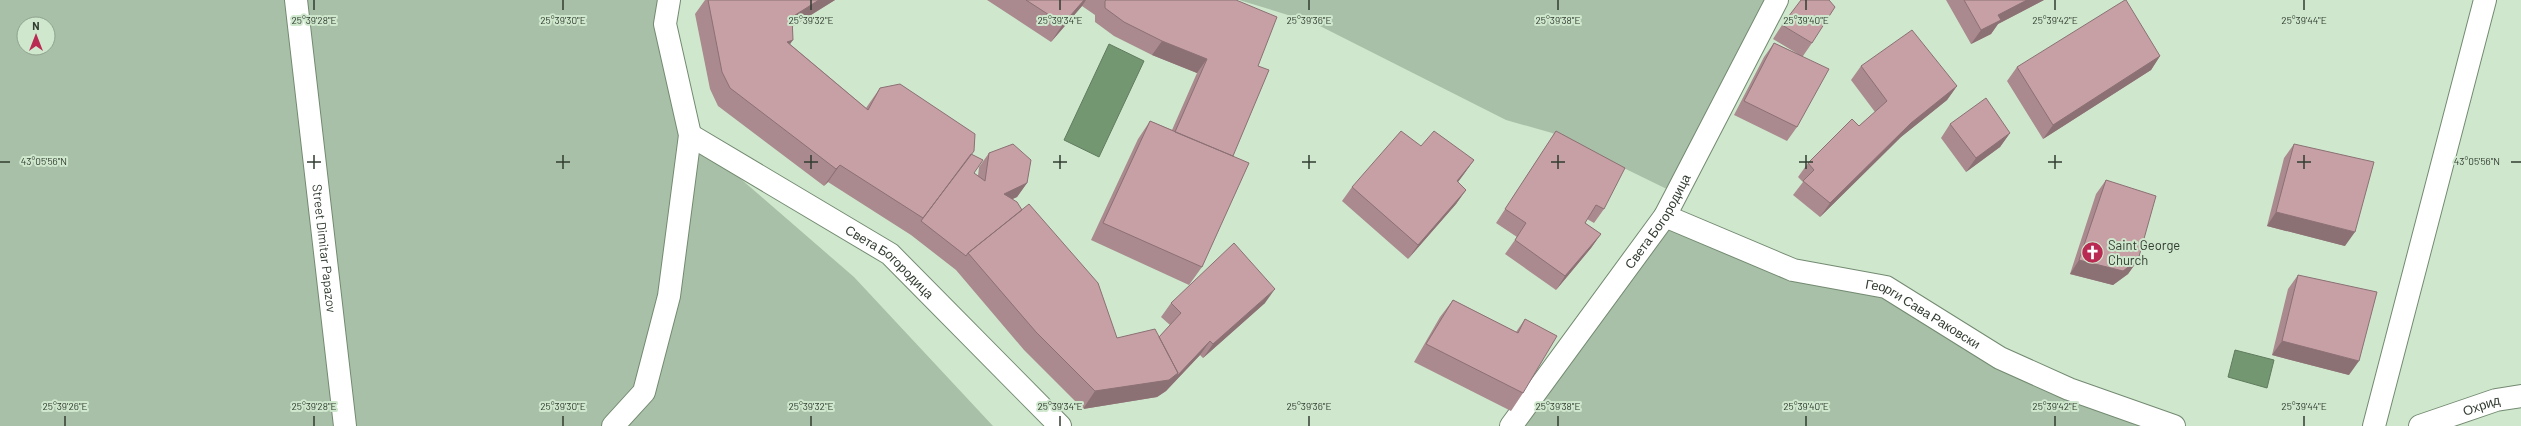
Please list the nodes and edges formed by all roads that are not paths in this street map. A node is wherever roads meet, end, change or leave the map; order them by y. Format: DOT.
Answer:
graph roads {
  1 [pos="296,0"];
  2 [pos="669,0"];
  3 [pos="1777,0"];
  4 [pos="2485,0"];
  5 [pos="690,135"];
  6 [pos="1665,216"];
  7 [pos="2521,396"];
  8 [pos="345,426"];
  9 [pos="613,426"];
  10 [pos="1060,426"];
  11 [pos="1511,426"];
  12 [pos="2174,426"];
  13 [pos="2374,426"];
  14 [pos="2420,426"];
  1 -- 8 [label="street, Street Dimitar Papazov"];
  2 -- 5 [label="street"];
  3 -- 6 [label="street, Света Богородица"];
  4 -- 13 [label="street"];
  5 -- 9 [label="street"];
  5 -- 10 [label="street, Света Богородица"];
  6 -- 11 [label="street, Света Богородица"];
  6 -- 12 [label="street, Георги Сава Раковски"];
  7 -- 14 [label="street, Охрид"];
}
